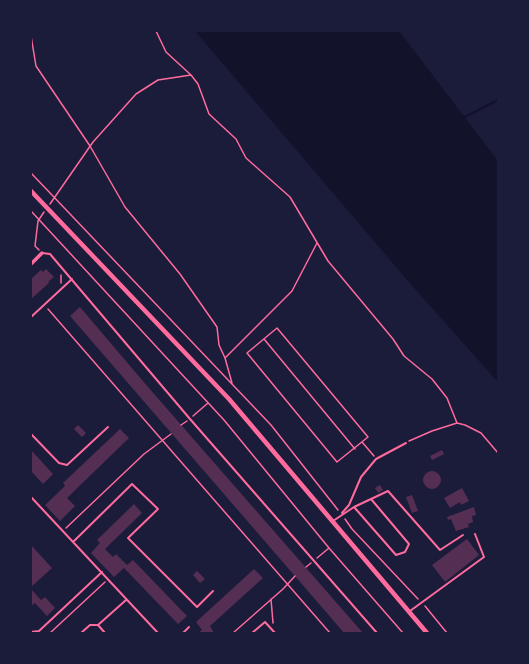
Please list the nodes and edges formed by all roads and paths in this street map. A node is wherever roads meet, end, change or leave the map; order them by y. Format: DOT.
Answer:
graph roads {
  1 [pos="156,31"];
  2 [pos="31,36"];
  3 [pos="191,75"];
  4 [pos="90,146"];
  5 [pos="31,173"];
  6 [pos="31,191"];
  7 [pos="56,199"];
  8 [pos="31,211"];
  9 [pos="38,221"];
  10 [pos="317,243"];
  11 [pos="35,246"];
  12 [pos="42,254"];
  13 [pos="31,264"];
  14 [pos="61,273"];
  15 [pos="72,279"];
  16 [pos="60,284"];
  17 [pos="44,305"];
  18 [pos="31,317"];
  19 [pos="264,339"];
  20 [pos="225,358"];
  21 [pos="232,383"];
  22 [pos="208,403"];
  23 [pos="193,416"];
  24 [pos="457,423"];
  25 [pos="108,427"];
  26 [pos="31,434"];
  27 [pos="171,434"];
  28 [pos="162,440"];
  29 [pos="362,442"];
  30 [pos="406,443"];
  31 [pos="355,448"];
  32 [pos="498,453"];
  33 [pos="376,459"];
  34 [pos="31,497"];
  35 [pos="371,499"];
  36 [pos="354,507"];
  37 [pos="341,514"];
  38 [pos="332,522"];
  39 [pos="63,531"];
  40 [pos="476,534"];
  41 [pos="463,535"];
  42 [pos="73,542"];
  43 [pos="329,548"];
  44 [pos="313,561"];
  45 [pos="306,567"];
  46 [pos="102,572"];
  47 [pos="295,576"];
  48 [pos="108,579"];
  49 [pos="287,583"];
  50 [pos="213,592"];
  51 [pos="271,599"];
  52 [pos="126,600"];
  53 [pos="422,603"];
  54 [pos="409,612"];
  55 [pos="98,625"];
  56 [pos="190,627"];
  57 [pos="31,632"];
  58 [pos="274,632"];
  59 [pos="50,633"];
  60 [pos="81,633"];
  61 [pos="105,633"];
  62 [pos="158,633"];
  63 [pos="184,633"];
  64 [pos="234,633"];
  65 [pos="252,633"];
  66 [pos="330,633"];
  67 [pos="377,633"];
  68 [pos="403,633"];
  69 [pos="427,633"];
  70 [pos="448,633"];
  1 -- 3 [label="path"];
  2 -- 4 [label="path"];
  3 -- 4 [label="path"];
  3 -- 10 [label="path"];
  4 -- 7 [label="path"];
  4 -- 20 [label="path"];
  5 -- 7 [label="path"];
  6 -- 38 [label="street"];
  7 -- 21 [label="path"];
  8 -- 22 [label="path"];
  9 -- 11 [label="path"];
  10 -- 20 [label="path"];
  10 -- 24 [label="path"];
  12 -- 13 [label="street"];
  12 -- 15 [label="lane"];
  14 -- 16 [label="path"];
  15 -- 17 [label="lane"];
  15 -- 44 [label="lane"];
  17 -- 18 [label="lane"];
  17 -- 28 [label="path"];
  19 -- 29 [label="path"];
  19 -- 31 [label="path"];
  19 -- 31 [label="path"];
  20 -- 21 [label="path"];
  21 -- 37 [label="path"];
  22 -- 23 [label="path"];
  22 -- 43 [label="path"];
  24 -- 30 [label="path"];
  24 -- 32 [label="path"];
  25 -- 26 [label="lane"];
  27 -- 28 [label="path"];
  28 -- 39 [label="path"];
  28 -- 49 [label="path"];
  29 -- 31 [label="path"];
  29 -- 33 [label="path"];
  30 -- 33 [label="lane"];
  33 -- 37 [label="lane"];
  34 -- 39 [label="lane"];
  35 -- 36 [label="lane"];
  35 -- 36 [label="lane"];
  35 -- 41 [label="lane"];
  36 -- 37 [label="lane"];
  37 -- 38 [label="lane"];
  37 -- 53 [label="path"];
  38 -- 54 [label="street"];
  39 -- 42 [label="lane"];
  40 -- 53 [label="lane"];
  42 -- 46 [label="lane"];
  42 -- 50 [label="lane"];
  43 -- 44 [label="path"];
  43 -- 68 [label="path"];
  44 -- 45 [label="path"];
  44 -- 67 [label="lane"];
  46 -- 48 [label="lane"];
  46 -- 57 [label="lane"];
  47 -- 49 [label="path"];
  48 -- 52 [label="lane"];
  48 -- 59 [label="path"];
  49 -- 51 [label="path"];
  49 -- 66 [label="path"];
  51 -- 58 [label="path"];
  51 -- 64 [label="path"];
  52 -- 55 [label="lane"];
  52 -- 62 [label="lane"];
  53 -- 54 [label="lane"];
  53 -- 70 [label="path"];
  54 -- 69 [label="street"];
  55 -- 60 [label="lane"];
  55 -- 61 [label="lane"];
  56 -- 63 [label="lane"];
  58 -- 65 [label="lane"];
}
